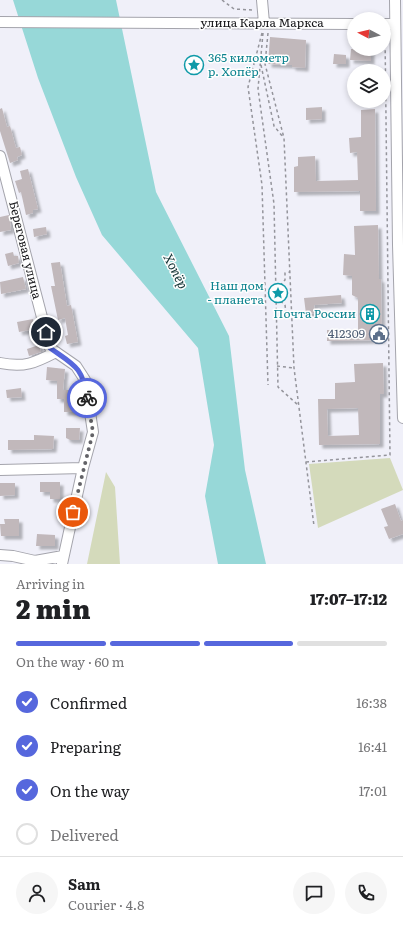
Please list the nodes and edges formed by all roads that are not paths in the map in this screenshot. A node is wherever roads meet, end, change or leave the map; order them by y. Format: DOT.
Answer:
graph roads {
  1 [pos="395,0"];
  2 [pos="263,5"];
  3 [pos="1,22"];
  4 [pos="347,24"];
  5 [pos="396,24"];
  6 [pos="391,26"];
  7 [pos="266,28"];
  8 [pos="0,156"];
  9 [pos="4,180"];
  10 [pos="400,245"];
  11 [pos="56,352"];
  12 [pos="0,363"];
  13 [pos="403,418"];
  14 [pos="83,468"];
  15 [pos="0,470"];
  16 [pos="0,556"];
  17 [pos="62,560"];
  1 -- 5 [label="street"];
  2 -- 7 [label="street"];
  3 -- 7 [label="street, улица Карла Маркса"];
  4 -- 7 [label="street, улица Карла Маркса"];
  5 -- 6 [label="street"];
  5 -- 10 [label="street"];
  8 -- 9 [label="street, Береговая улица"];
  9 -- 11 [label="street, Береговая улица"];
  10 -- 13 [label="street"];
  11 -- 12 [label="street"];
  11 -- 14 [label="street, Береговая улица"];
  14 -- 15 [label="street"];
  14 -- 17 [label="street, Береговая улица"];
  16 -- 17 [label="street"];
}
